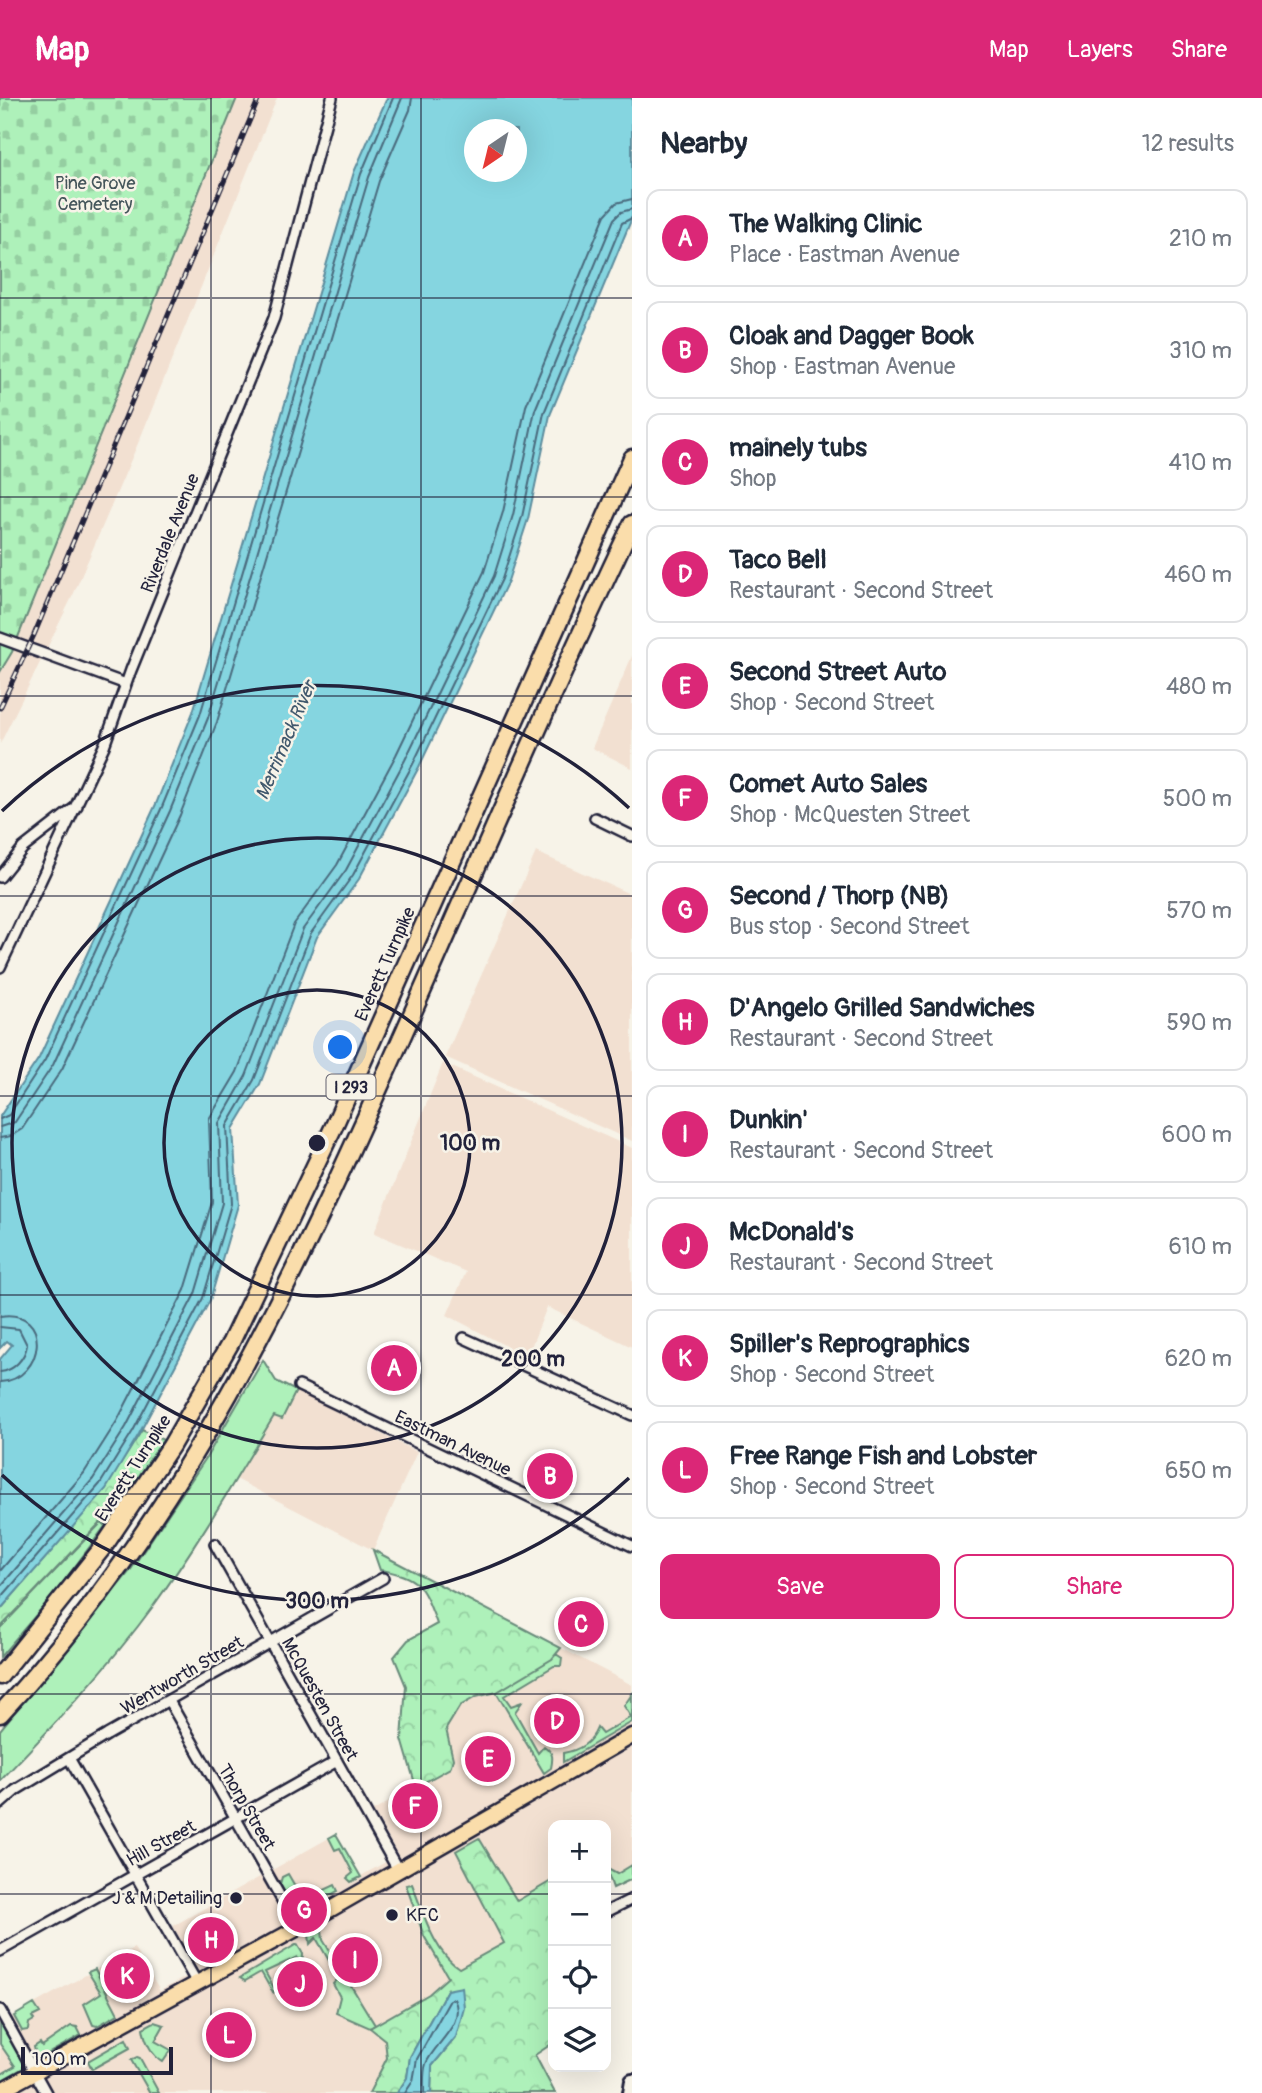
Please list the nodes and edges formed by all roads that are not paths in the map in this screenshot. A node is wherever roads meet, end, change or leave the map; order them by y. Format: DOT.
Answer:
graph roads {
  1 [pos="332,98"];
  2 [pos="632,458"];
  3 [pos="632,524"];
  4 [pos="0,638"];
  5 [pos="126,684"];
  6 [pos="78,805"];
  7 [pos="594,818"];
  8 [pos="632,836"];
  9 [pos="0,877"];
  10 [pos="0,967"];
  11 [pos="464,1338"];
  12 [pos="299,1386"];
  13 [pos="632,1415"];
  14 [pos="215,1544"];
  15 [pos="632,1546"];
  16 [pos="383,1578"];
  17 [pos="270,1642"];
  18 [pos="0,1675"];
  19 [pos="169,1701"];
  20 [pos="0,1714"];
  21 [pos="632,1736"];
  22 [pos="69,1758"];
  23 [pos="337,1760"];
  24 [pos="0,1804"];
  25 [pos="236,1819"];
  26 [pos="398,1870"];
  27 [pos="134,1876"];
  28 [pos="632,1899"];
  29 [pos="611,1910"];
  30 [pos="298,1928"];
  31 [pos="0,1951"];
  32 [pos="197,1983"];
  33 [pos="0,2010"];
  34 [pos="34,2072"];
  35 [pos="632,2081"];
  36 [pos="0,2091"];
  37 [pos="46,2093"];
  38 [pos="630,2093"];
  1 -- 5 [label="street, Riverdale Avenue"];
  2 -- 18 [label="highway, Everett Turnpike / I 293"];
  3 -- 20 [label="highway, I 293"];
  4 -- 5 [label="street"];
  5 -- 6 [label="street, Riverdale Avenue"];
  6 -- 9 [label="street"];
  6 -- 10 [label="street, Riverdale Avenue"];
  7 -- 8 [label="street"];
  11 -- 13 [label="street"];
  12 -- 15 [label="street, Eastman Avenue"];
  14 -- 17 [label="street, McQuesten Street"];
  16 -- 17 [label="street, Wentworth Street"];
  17 -- 19 [label="street, Wentworth Street"];
  17 -- 23 [label="street, McQuesten Street"];
  19 -- 22 [label="street, Wentworth Street"];
  19 -- 25 [label="street, Thorp Street"];
  21 -- 26 [label="main road"];
  22 -- 24 [label="street, Wentworth Street"];
  22 -- 27 [label="street"];
  23 -- 25 [label="street, Hill Street"];
  23 -- 26 [label="street, McQuesten Street"];
  25 -- 27 [label="street, Hill Street"];
  25 -- 30 [label="street, Thorp Street"];
  26 -- 30 [label="main road"];
  27 -- 31 [label="street, Hill Street"];
  27 -- 32 [label="street"];
  28 -- 29 [label="street"];
  30 -- 32 [label="main road"];
  32 -- 34 [label="main road"];
  33 -- 34 [label="street"];
  34 -- 36 [label="main road"];
  34 -- 37 [label="street"];
  35 -- 38 [label="main road"];
}
